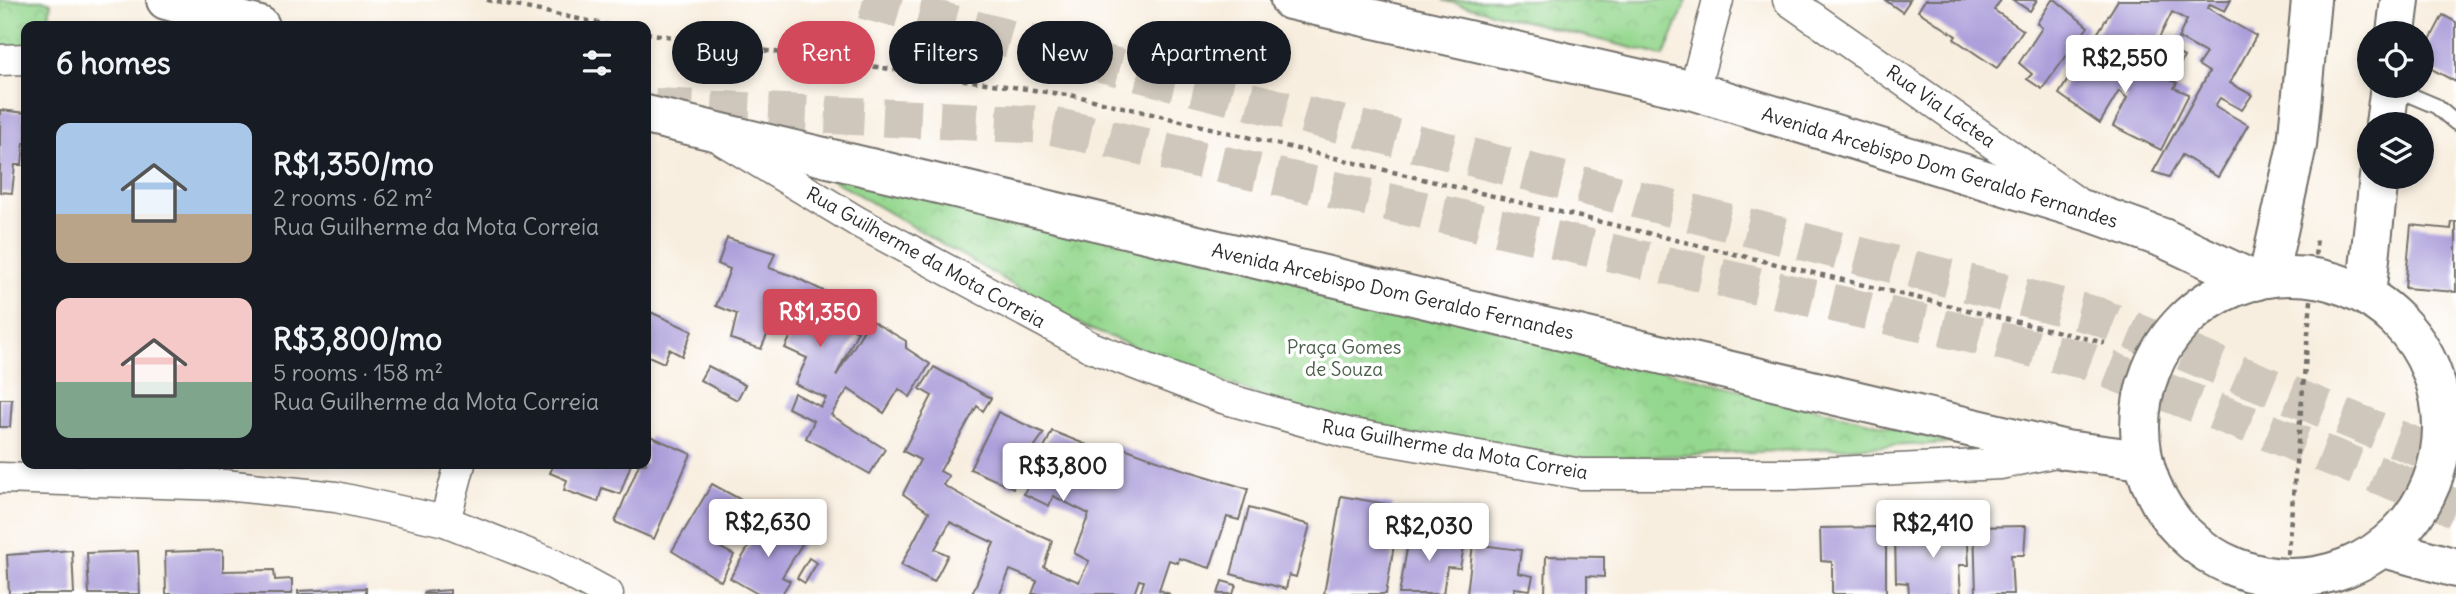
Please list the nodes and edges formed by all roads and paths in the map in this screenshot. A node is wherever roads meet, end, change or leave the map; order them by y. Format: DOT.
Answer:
graph roads {
  1 [pos="166,0"];
  2 [pos="487,0"];
  3 [pos="1290,0"];
  4 [pos="1718,0"];
  5 [pos="1788,0"];
  6 [pos="2311,0"];
  7 [pos="2400,0"];
  8 [pos="199,21"];
  9 [pos="589,21"];
  10 [pos="2397,21"];
  11 [pos="651,34"];
  12 [pos="21,59"];
  13 [pos="0,60"];
  14 [pos="1694,91"];
  15 [pos="2417,98"];
  16 [pos="651,116"];
  17 [pos="2456,123"];
  18 [pos="703,128"];
  19 [pos="2378,189"];
  20 [pos="2093,213"];
  21 [pos="2318,222"];
  22 [pos="2312,278"];
  23 [pos="2262,279"];
  24 [pos="2366,295"];
  25 [pos="2105,343"];
  26 [pos="2446,381"];
  27 [pos="2066,450"];
  28 [pos="2142,460"];
  29 [pos="459,469"];
  30 [pos="0,478"];
  31 [pos="445,521"];
  32 [pos="2384,548"];
  33 [pos="2456,568"];
  34 [pos="2239,582"];
  35 [pos="2338,582"];
  36 [pos="2285,586"];
  37 [pos="608,594"];
  1 -- 8 [label="main road"];
  2 -- 9 [label="path"];
  3 -- 14 [label="main road, Avenida Arcebispo Dom Geraldo Fernandes"];
  4 -- 14 [label="street"];
  5 -- 20 [label="street, Rua Via Láctea"];
  6 -- 23 [label="main road"];
  7 -- 10 [label="main road"];
  11 -- 25 [label="path"];
  12 -- 13 [label="street"];
  14 -- 20 [label="main road, Avenida Arcebispo Dom Geraldo Fernandes"];
  15 -- 17 [label="lane"];
  16 -- 18 [label="main road, Avenida Arcebispo Dom Geraldo Fernandes"];
  18 -- 27 [label="main road, Avenida Arcebispo Dom Geraldo Fernandes"];
  18 -- 27 [label="street, Rua Guilherme da Mota Correia"];
  19 -- 24 [label="main road"];
  20 -- 23 [label="main road, Avenida Arcebispo Dom Geraldo Fernandes"];
  21 -- 22 [label="path"];
  22 -- 23 [label="main road"];
  22 -- 24 [label="main road"];
  22 -- 36 [label="path"];
  23 -- 28 [label="main road"];
  24 -- 26 [label="main road"];
  26 -- 32 [label="main road"];
  27 -- 28 [label="main road, Avenida Arcebispo Dom Geraldo Fernandes"];
  28 -- 34 [label="main road"];
  29 -- 31 [label="street"];
  30 -- 31 [label="street"];
  31 -- 37 [label="street"];
  32 -- 33 [label="main road"];
  32 -- 35 [label="main road"];
  34 -- 36 [label="main road"];
  35 -- 36 [label="main road"];
}
